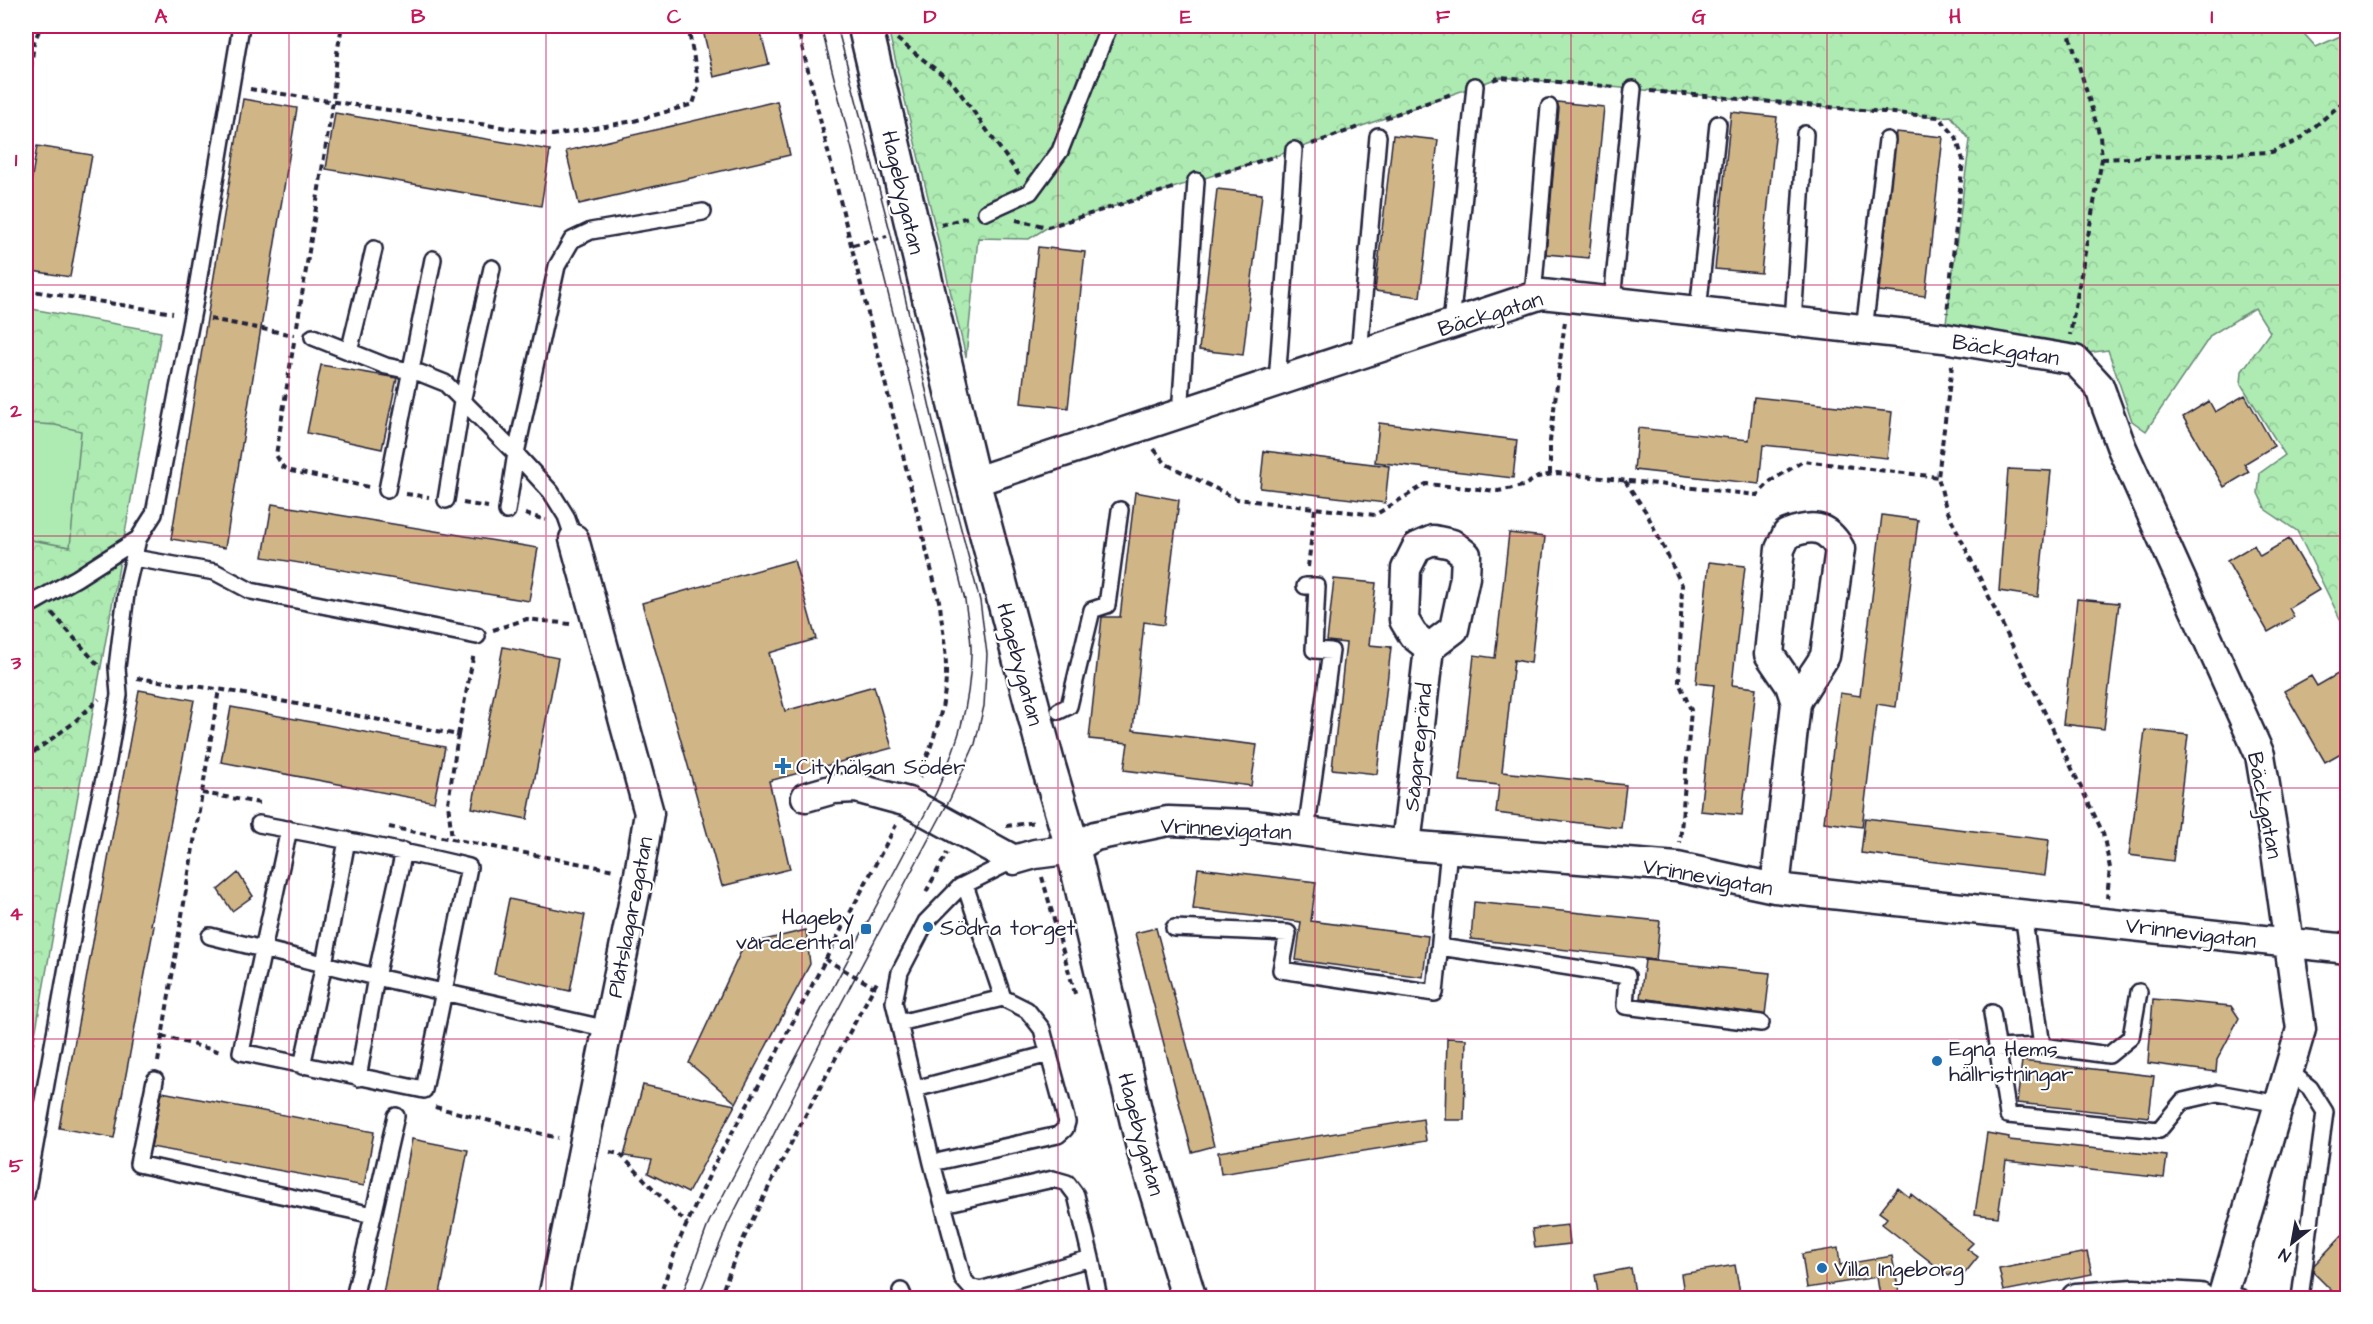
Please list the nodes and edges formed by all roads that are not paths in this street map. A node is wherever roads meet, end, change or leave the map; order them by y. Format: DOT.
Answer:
graph roads {
  1 [pos="241,26"];
  2 [pos="865,26"];
  3 [pos="1109,26"];
  4 [pos="1474,86"];
  5 [pos="1633,89"];
  6 [pos="1549,107"];
  7 [pos="1719,124"];
  8 [pos="1804,134"];
  9 [pos="1378,136"];
  10 [pos="1887,140"];
  11 [pos="1294,150"];
  12 [pos="1196,181"];
  13 [pos="703,212"];
  14 [pos="986,212"];
  15 [pos="374,249"];
  16 [pos="433,259"];
  17 [pos="492,268"];
  18 [pos="1533,297"];
  19 [pos="1612,301"];
  20 [pos="1698,311"];
  21 [pos="1793,322"];
  22 [pos="1450,324"];
  23 [pos="1864,330"];
  24 [pos="313,337"];
  25 [pos="349,352"];
  26 [pos="1359,354"];
  27 [pos="409,371"];
  28 [pos="1277,382"];
  29 [pos="462,402"];
  30 [pos="1180,414"];
  31 [pos="516,453"];
  32 [pos="973,482"];
  33 [pos="387,490"];
  34 [pos="446,500"];
  35 [pos="1120,510"];
  36 [pos="507,511"];
  37 [pos="138,539"];
  38 [pos="574,539"];
  39 [pos="134,558"];
  40 [pos="1305,586"];
  41 [pos="26,607"];
  42 [pos="477,636"];
  43 [pos="1429,648"];
  44 [pos="1796,703"];
  45 [pos="1059,711"];
  46 [pos="806,797"];
  47 [pos="260,824"];
  48 [pos="289,829"];
  49 [pos="1306,832"];
  50 [pos="347,840"];
  51 [pos="1406,845"];
  52 [pos="1073,849"];
  53 [pos="1449,849"];
  54 [pos="405,852"];
  55 [pos="1014,860"];
  56 [pos="965,885"];
  57 [pos="1775,888"];
  58 [pos="2023,914"];
  59 [pos="1174,928"];
  60 [pos="210,936"];
  61 [pos="2287,943"];
  62 [pos="1440,947"];
  63 [pos="264,949"];
  64 [pos="2348,949"];
  65 [pos="324,964"];
  66 [pos="376,977"];
  67 [pos="445,992"];
  68 [pos="2139,992"];
  69 [pos="1003,998"];
  70 [pos="1992,1012"];
  71 [pos="898,1023"];
  72 [pos="1761,1023"];
  73 [pos="608,1029"];
  74 [pos="2042,1046"];
  75 [pos="1997,1048"];
  76 [pos="1049,1054"];
  77 [pos="302,1066"];
  78 [pos="2289,1071"];
  79 [pos="358,1078"];
  80 [pos="155,1080"];
  81 [pos="915,1089"];
  82 [pos="2279,1104"];
  83 [pos="396,1116"];
  84 [pos="932,1163"];
  85 [pos="26,1195"];
  86 [pos="944,1204"];
  87 [pos="373,1215"];
  88 [pos="1091,1258"];
  89 [pos="2222,1297"];
  90 [pos="354,1299"];
  91 [pos="553,1299"];
  92 [pos="1099,1299"];
  93 [pos="1189,1299"];
  94 [pos="2076,1299"];
  95 [pos="2300,1299"];
  1 -- 37 [label="lane"];
  2 -- 32 [label="street, Hagebygatan"];
  3 -- 14 [label="lane"];
  4 -- 22 [label="lane"];
  5 -- 19 [label="lane"];
  6 -- 18 [label="lane"];
  7 -- 20 [label="lane"];
  8 -- 21 [label="lane"];
  9 -- 26 [label="lane"];
  10 -- 23 [label="lane"];
  11 -- 28 [label="lane"];
  12 -- 30 [label="lane"];
  13 -- 31 [label="lane"];
  15 -- 25 [label="lane"];
  16 -- 27 [label="lane"];
  17 -- 29 [label="lane"];
  18 -- 19 [label="street, Bäckgatan"];
  18 -- 22 [label="street, Bäckgatan"];
  19 -- 20 [label="street, Bäckgatan"];
  20 -- 21 [label="street, Bäckgatan"];
  21 -- 23 [label="street, Bäckgatan"];
  22 -- 26 [label="street, Bäckgatan"];
  23 -- 61 [label="street, Bäckgatan"];
  24 -- 25 [label="lane"];
  25 -- 27 [label="lane"];
  26 -- 28 [label="street, Bäckgatan"];
  27 -- 29 [label="lane"];
  27 -- 33 [label="lane"];
  28 -- 30 [label="street, Bäckgatan"];
  29 -- 31 [label="lane"];
  29 -- 34 [label="lane"];
  30 -- 32 [label="street, Bäckgatan"];
  31 -- 36 [label="lane"];
  31 -- 38 [label="lane"];
  32 -- 52 [label="street, Hagebygatan"];
  35 -- 45 [label="lane"];
  37 -- 39 [label="lane"];
  37 -- 41 [label="lane"];
  38 -- 73 [label="street, Plåtslagaregatan"];
  39 -- 42 [label="lane"];
  39 -- 85 [label="lane"];
  40 -- 49 [label="lane"];
  43 -- 51 [label="street, Sågaregränd"];
  44 -- 44 [label="street"];
  44 -- 57 [label="street"];
  46 -- 55 [label="street"];
  47 -- 48 [label="lane"];
  48 -- 50 [label="lane"];
  48 -- 63 [label="lane"];
  49 -- 51 [label="street, Vrinnevigatan"];
  49 -- 52 [label="street, Vrinnevigatan"];
  50 -- 54 [label="lane"];
  50 -- 65 [label="lane"];
  51 -- 53 [label="street, Vrinnevigatan"];
  52 -- 55 [label="street"];
  52 -- 93 [label="street, Hagebygatan"];
  53 -- 57 [label="street, Vrinnevigatan"];
  53 -- 62 [label="lane"];
  54 -- 66 [label="lane"];
  54 -- 67 [label="lane"];
  55 -- 56 [label="lane"];
  56 -- 69 [label="lane"];
  56 -- 71 [label="lane"];
  57 -- 58 [label="street, Vrinnevigatan"];
  58 -- 61 [label="street, Vrinnevigatan"];
  58 -- 74 [label="lane"];
  59 -- 62 [label="lane"];
  60 -- 63 [label="lane"];
  61 -- 64 [label="street, Vrinnevigatan"];
  61 -- 78 [label="street, Bäckgatan"];
  62 -- 72 [label="lane"];
  63 -- 65 [label="lane"];
  63 -- 77 [label="lane"];
  65 -- 66 [label="lane"];
  65 -- 77 [label="lane"];
  66 -- 67 [label="lane"];
  66 -- 79 [label="lane"];
  67 -- 73 [label="lane"];
  67 -- 79 [label="lane"];
  68 -- 74 [label="lane"];
  69 -- 71 [label="lane"];
  69 -- 76 [label="lane"];
  70 -- 75 [label="lane"];
  71 -- 81 [label="lane"];
  73 -- 91 [label="street, Plåtslagaregatan"];
  74 -- 75 [label="lane"];
  75 -- 82 [label="lane"];
  76 -- 81 [label="lane"];
  76 -- 84 [label="lane"];
  77 -- 79 [label="lane"];
  78 -- 82 [label="street, Bäckgatan"];
  78 -- 95 [label="lane"];
  80 -- 87 [label="lane"];
  81 -- 84 [label="lane"];
  82 -- 89 [label="street, Bäckgatan"];
  83 -- 87 [label="lane"];
  84 -- 86 [label="lane"];
  86 -- 88 [label="lane"];
  86 -- 88 [label="lane"];
  87 -- 90 [label="lane"];
  88 -- 92 [label="lane"];
  89 -- 94 [label="street"];
}
